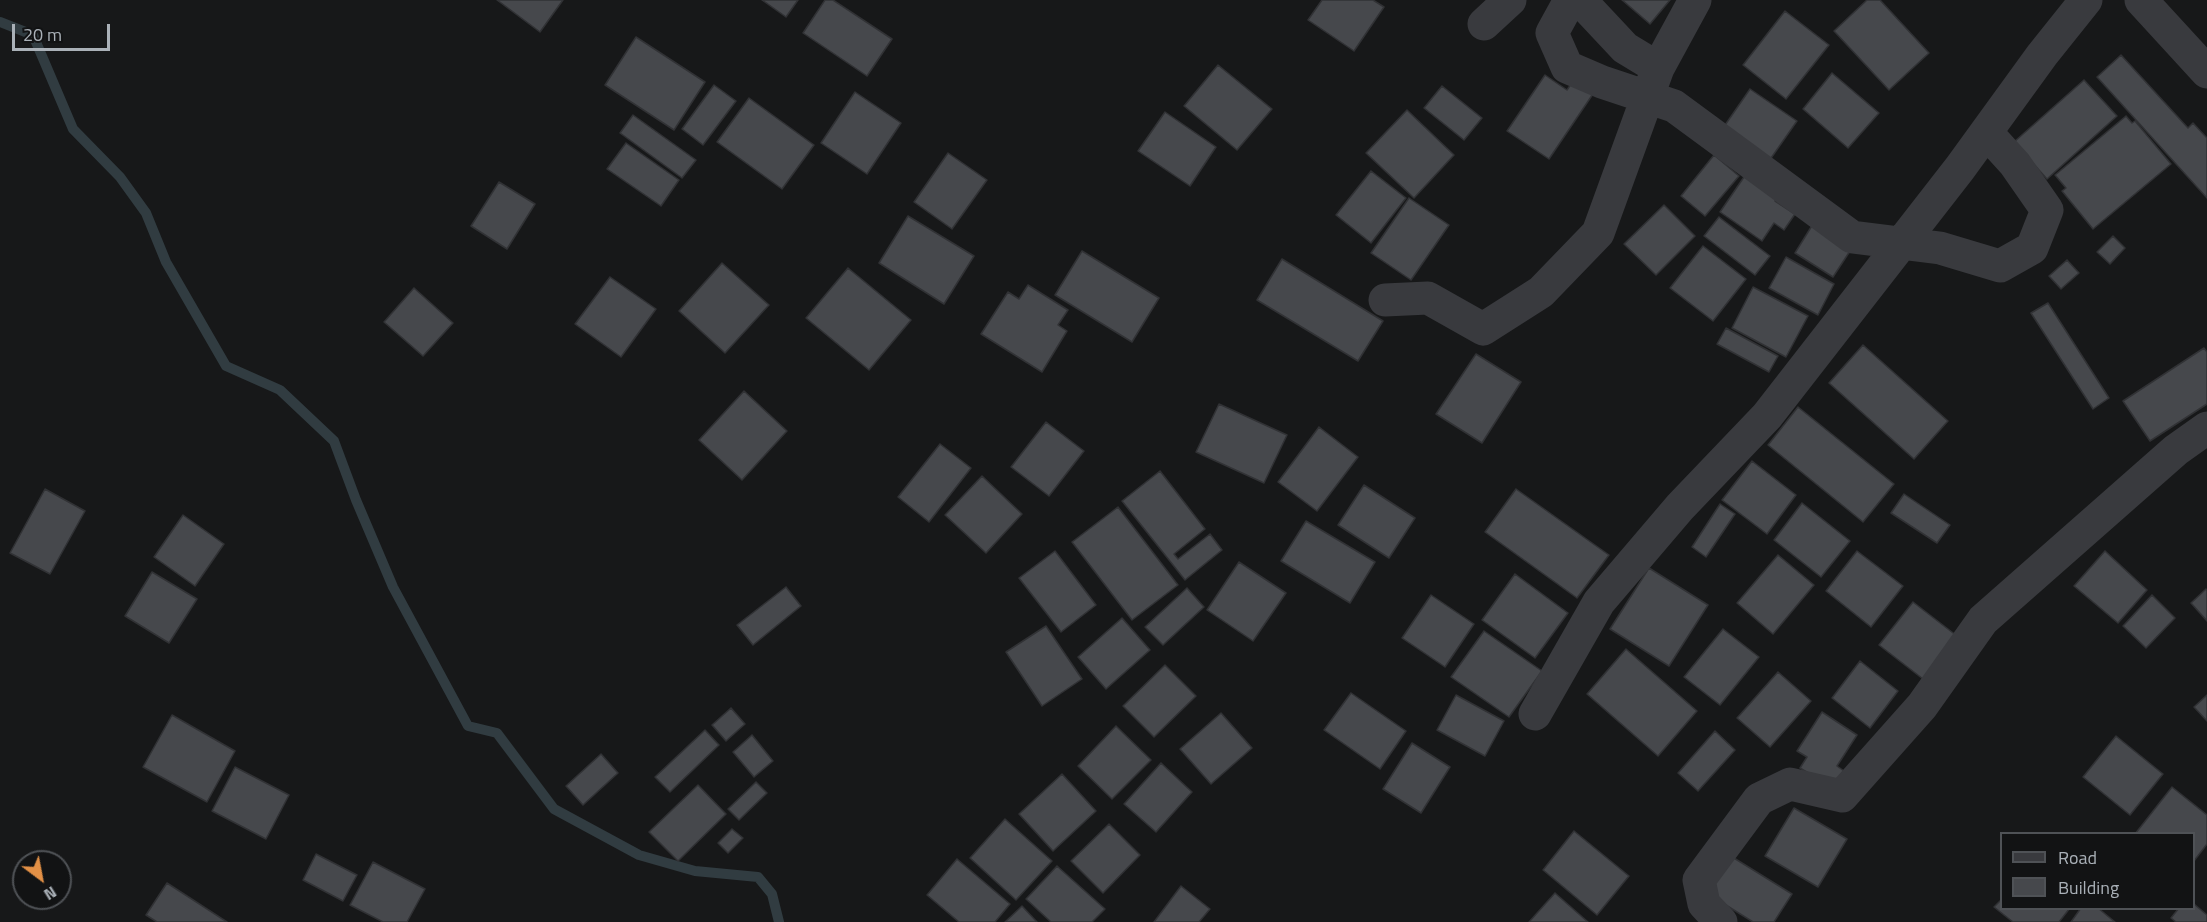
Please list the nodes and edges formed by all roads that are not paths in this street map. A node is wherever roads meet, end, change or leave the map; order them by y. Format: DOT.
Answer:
graph roads {
  1 [pos="1510,0"];
  2 [pos="1570,0"];
  3 [pos="1580,0"];
  4 [pos="1695,0"];
  5 [pos="2086,0"];
  6 [pos="2141,0"];
  7 [pos="1484,24"];
  8 [pos="2207,72"];
  9 [pos="1653,83"];
  10 [pos="1986,132"];
  11 [pos="1899,244"];
  12 [pos="1384,300"];
  13 [pos="2207,428"];
  14 [pos="1535,714"];
  15 [pos="1721,922"];
  1 -- 7 [label="street"];
  2 -- 9 [label="street"];
  3 -- 9 [label="street"];
  4 -- 9 [label="street"];
  5 -- 10 [label="street"];
  6 -- 8 [label="street"];
  9 -- 11 [label="street"];
  9 -- 12 [label="street"];
  10 -- 11 [label="street"];
  10 -- 11 [label="street"];
  11 -- 14 [label="street"];
  13 -- 15 [label="street"];
}
